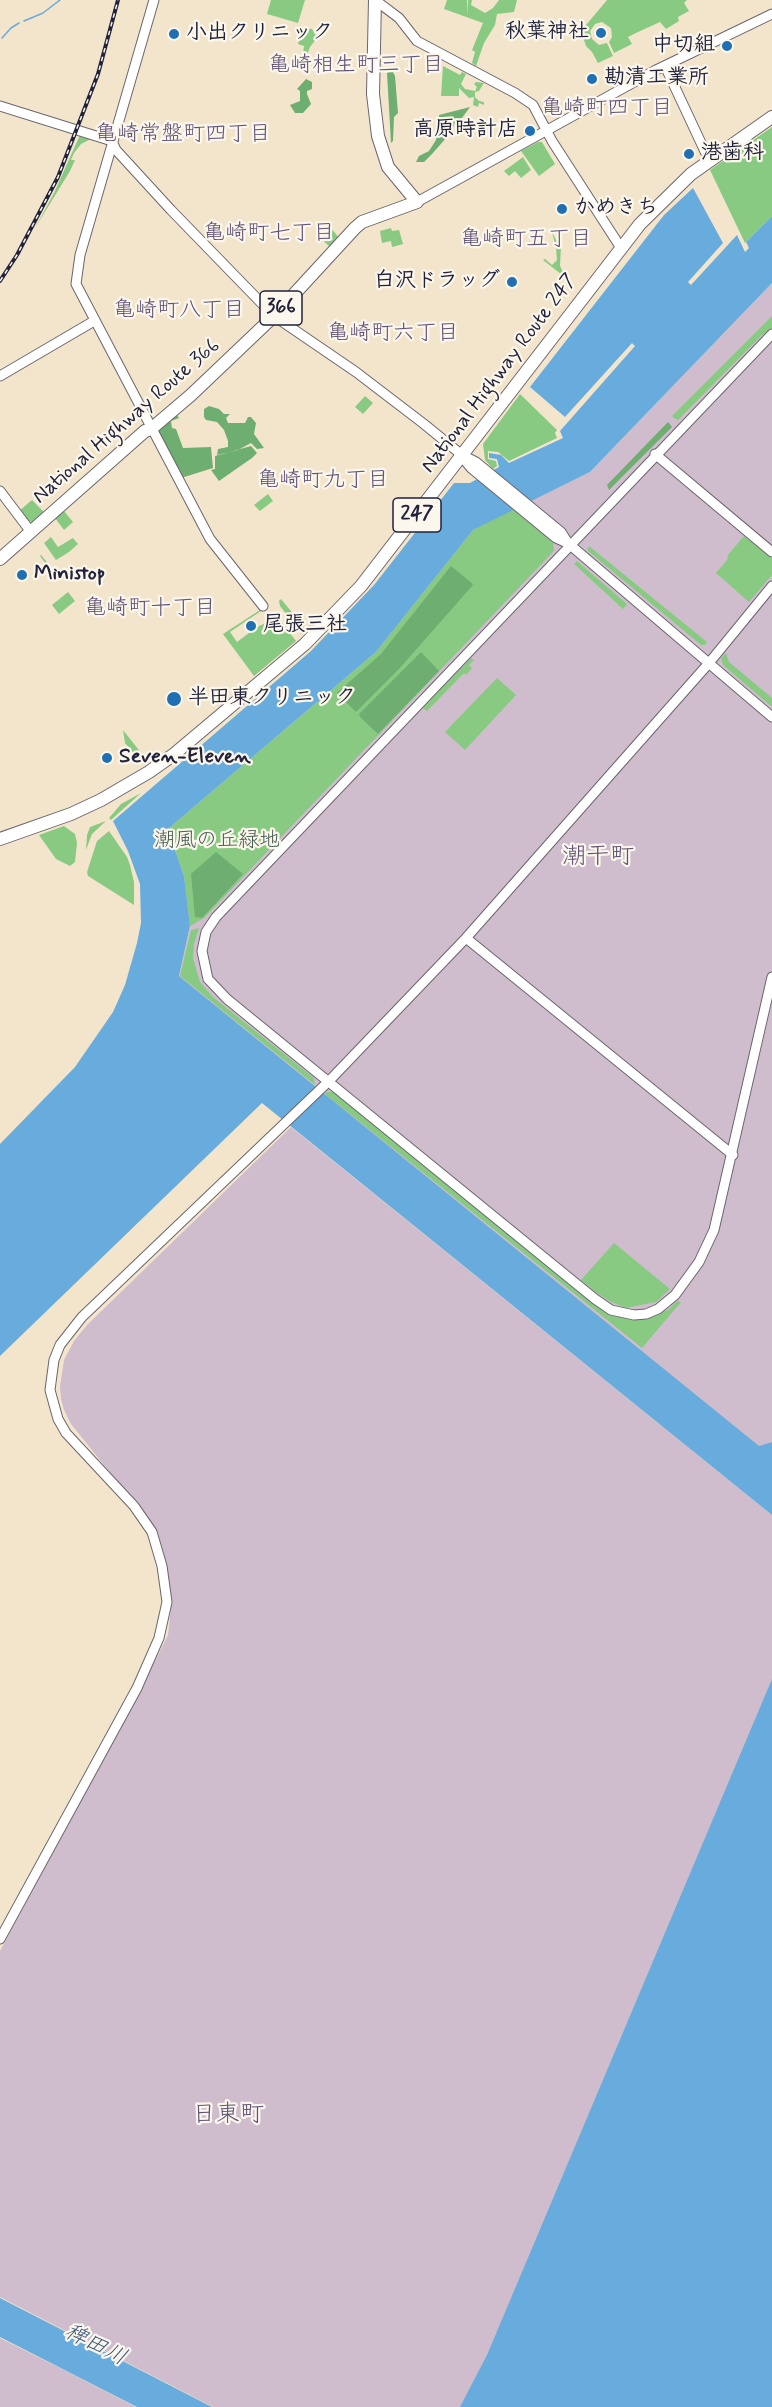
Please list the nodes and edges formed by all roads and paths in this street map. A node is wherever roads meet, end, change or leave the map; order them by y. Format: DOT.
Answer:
graph roads {
  1 [pos="154,0"];
  2 [pos="375,0"];
  3 [pos="772,14"];
  4 [pos="665,66"];
  5 [pos="0,106"];
  6 [pos="772,117"];
  7 [pos="547,131"];
  8 [pos="112,141"];
  9 [pos="709,160"];
  10 [pos="417,202"];
  11 [pos="621,248"];
  12 [pos="274,316"];
  13 [pos="94,321"];
  14 [pos="772,334"];
  15 [pos="764,343"];
  16 [pos="772,350"];
  17 [pos="0,376"];
  18 [pos="151,429"];
  19 [pos="655,454"];
  20 [pos="462,456"];
  21 [pos="0,491"];
  22 [pos="31,531"];
  23 [pos="570,544"];
  24 [pos="772,552"];
  25 [pos="0,559"];
  26 [pos="772,586"];
  27 [pos="263,606"];
  28 [pos="709,663"];
  29 [pos="772,717"];
  30 [pos="0,839"];
  31 [pos="466,938"];
  32 [pos="772,977"];
  33 [pos="329,1081"];
  34 [pos="733,1155"];
  35 [pos="0,1939"];
  1 -- 8 [label="street"];
  2 -- 7 [label="street"];
  2 -- 10 [label="highway"];
  3 -- 4 [label="street"];
  4 -- 7 [label="street"];
  4 -- 9 [label="street"];
  5 -- 8 [label="street"];
  6 -- 9 [label="highway, National Highway Route 247 / 247"];
  7 -- 10 [label="street"];
  7 -- 11 [label="street"];
  8 -- 12 [label="street"];
  8 -- 13 [label="street"];
  9 -- 11 [label="highway, National Highway Route 247 / 247"];
  10 -- 12 [label="highway, National Highway Route 366 / 366"];
  11 -- 20 [label="highway, National Highway Route 247 / 247"];
  12 -- 18 [label="highway, National Highway Route 366 / 366"];
  12 -- 20 [label="street"];
  13 -- 17 [label="street"];
  13 -- 18 [label="street"];
  14 -- 15 [label="street"];
  15 -- 16 [label="street"];
  15 -- 19 [label="street"];
  18 -- 22 [label="highway, National Highway Route 366 / 366"];
  18 -- 27 [label="street"];
  19 -- 23 [label="street"];
  19 -- 24 [label="street"];
  20 -- 23 [label="street"];
  20 -- 30 [label="highway, National Highway Route 247 / 247"];
  21 -- 22 [label="street"];
  22 -- 25 [label="highway, National Highway Route 366 / 366"];
  23 -- 28 [label="street"];
  23 -- 33 [label="street"];
  26 -- 28 [label="street"];
  28 -- 29 [label="street"];
  28 -- 31 [label="street"];
  31 -- 33 [label="street"];
  31 -- 34 [label="street"];
  32 -- 34 [label="street"];
  33 -- 34 [label="street"];
  33 -- 35 [label="street"];
}
